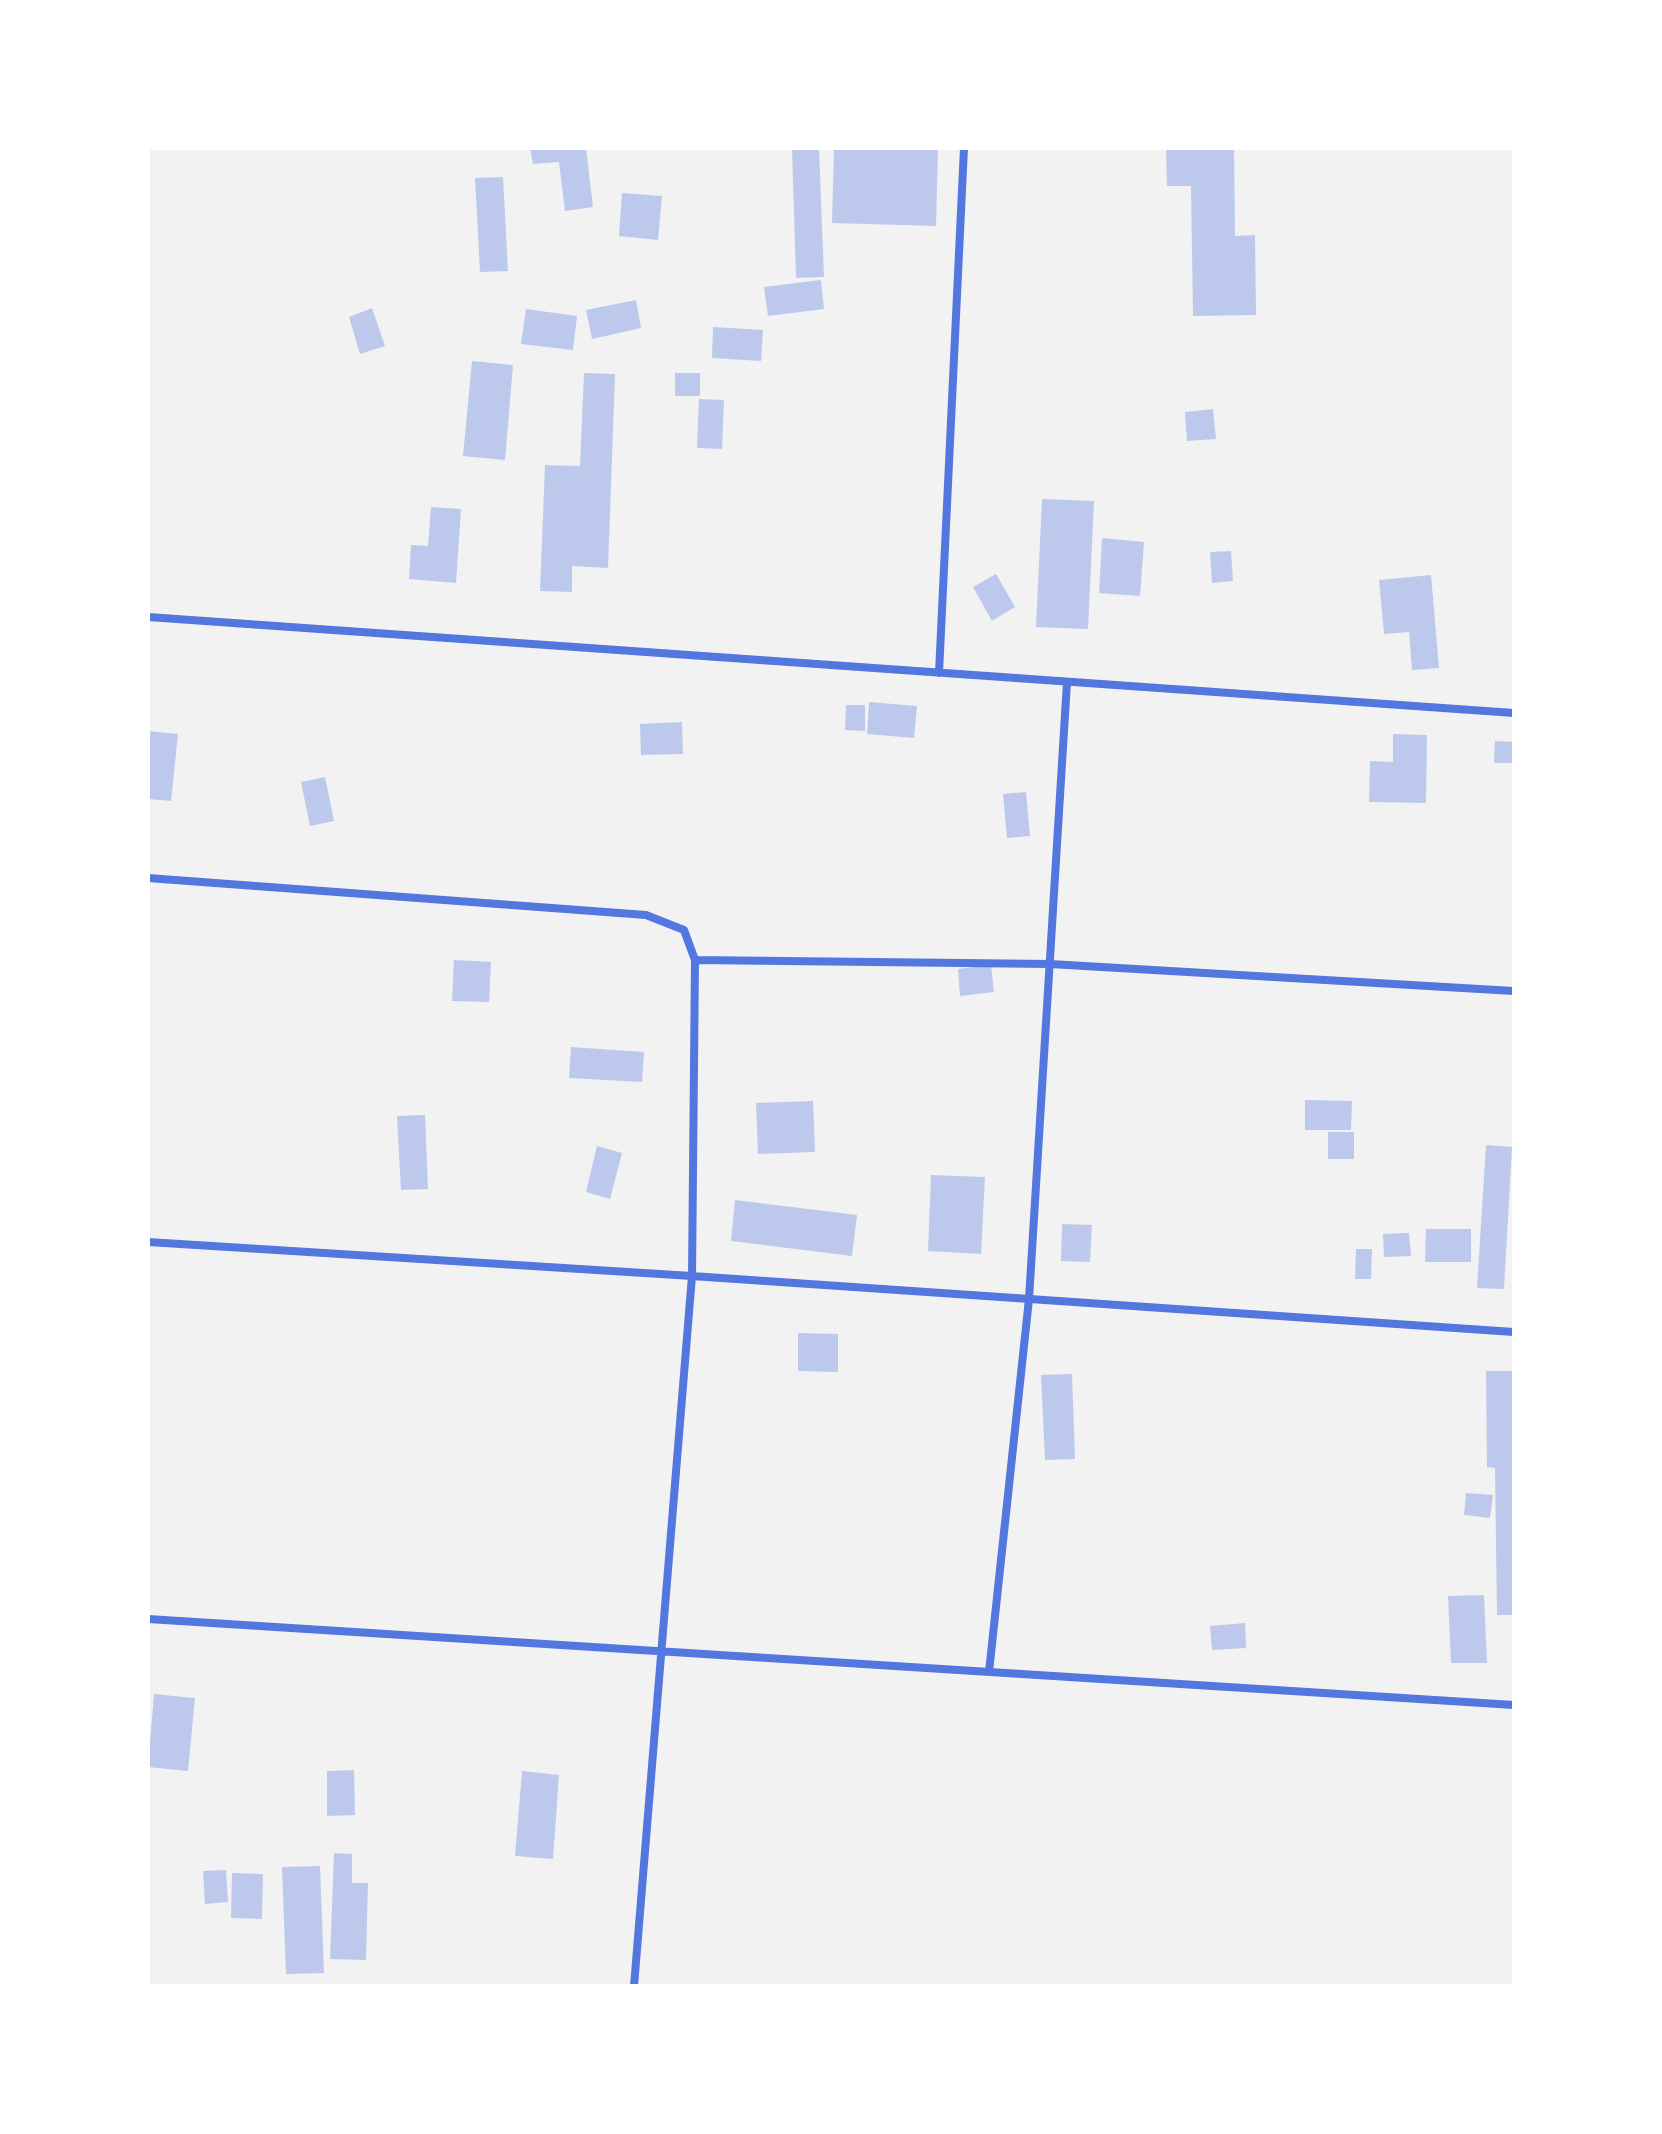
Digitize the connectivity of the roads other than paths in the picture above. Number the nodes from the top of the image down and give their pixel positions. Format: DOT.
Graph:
graph roads {
  1 [pos="964,148"];
  2 [pos="148,617"];
  3 [pos="939,673"];
  4 [pos="1067,682"];
  5 [pos="1514,713"];
  6 [pos="148,878"];
  7 [pos="695,960"];
  8 [pos="1050,964"];
  9 [pos="1514,991"];
  10 [pos="148,1242"];
  11 [pos="692,1276"];
  12 [pos="1029,1299"];
  13 [pos="1514,1332"];
  14 [pos="148,1619"];
  15 [pos="662,1651"];
  16 [pos="989,1672"];
  17 [pos="1514,1705"];
  18 [pos="634,1986"];
  1 -- 3 [label="street"];
  2 -- 3 [label="street"];
  3 -- 4 [label="street"];
  4 -- 5 [label="street"];
  4 -- 8 [label="street"];
  6 -- 7 [label="street"];
  7 -- 8 [label="street"];
  7 -- 11 [label="street"];
  8 -- 9 [label="street"];
  8 -- 12 [label="street"];
  10 -- 11 [label="street"];
  11 -- 12 [label="street"];
  11 -- 15 [label="street"];
  12 -- 13 [label="street"];
  12 -- 16 [label="street"];
  14 -- 15 [label="street"];
  15 -- 16 [label="street"];
  15 -- 18 [label="street"];
  16 -- 17 [label="street"];
}
